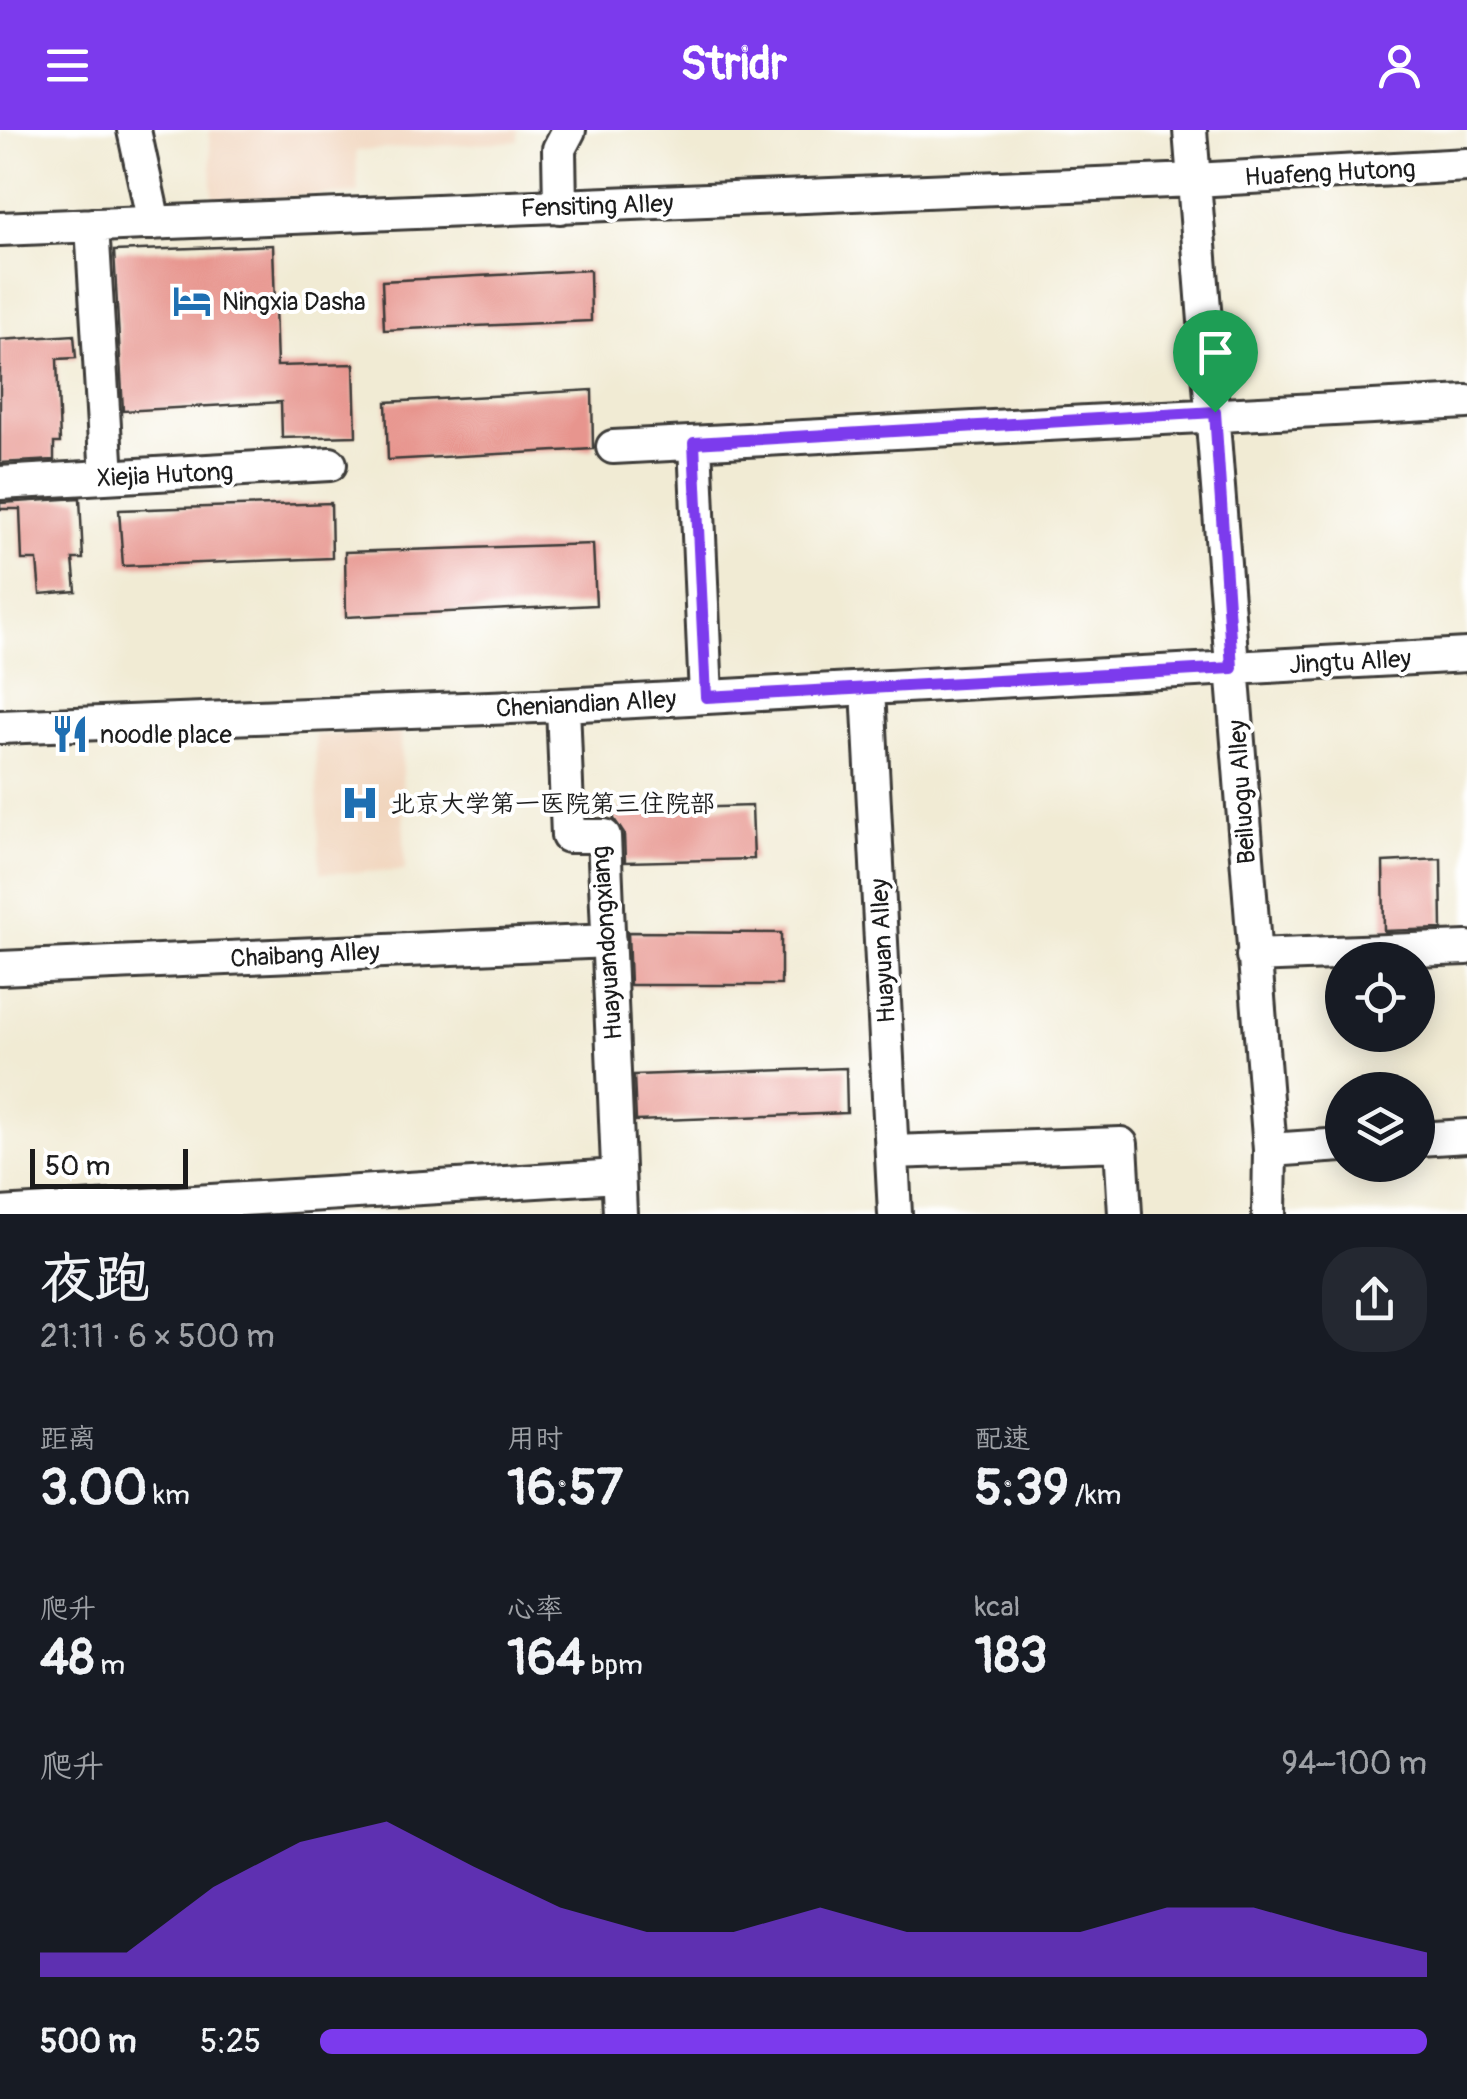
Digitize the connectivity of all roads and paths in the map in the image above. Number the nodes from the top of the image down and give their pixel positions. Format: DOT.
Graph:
graph roads {
  1 [pos="134,130"];
  2 [pos="569,130"];
  3 [pos="1190,130"];
  4 [pos="1467,164"];
  5 [pos="1194,180"];
  6 [pos="560,207"];
  7 [pos="154,223"];
  8 [pos="92,225"];
  9 [pos="0,229"];
  10 [pos="1467,402"];
  11 [pos="1215,412"];
  12 [pos="694,443"];
  13 [pos="613,447"];
  14 [pos="330,464"];
  15 [pos="107,477"];
  16 [pos="0,483"];
  17 [pos="1467,655"];
  18 [pos="1232,668"];
  19 [pos="868,689"];
  20 [pos="706,697"];
  21 [pos="563,705"];
  22 [pos="0,727"];
  23 [pos="609,940"];
  24 [pos="1467,948"];
  25 [pos="1253,956"];
  26 [pos="0,968"];
  27 [pos="1467,1136"];
  28 [pos="1435,1138"];
  29 [pos="1325,1145"];
  30 [pos="1270,1150"];
  31 [pos="892,1152"];
  32 [pos="618,1176"];
  33 [pos="0,1214"];
  34 [pos="620,1214"];
  35 [pos="895,1214"];
  36 [pos="1125,1214"];
  37 [pos="1269,1214"];
  1 -- 7 [label="street"];
  2 -- 6 [label="street"];
  3 -- 5 [label="street, Beiluogu Alley"];
  4 -- 5 [label="street, Huafeng Hutong"];
  5 -- 6 [label="street, Fensiting Alley"];
  5 -- 11 [label="street, Beiluogu Alley"];
  6 -- 7 [label="street, Fensiting Alley"];
  7 -- 8 [label="street, Fensiting Alley"];
  8 -- 9 [label="street, Fensiting Alley"];
  8 -- 15 [label="street"];
  10 -- 11 [label="street"];
  11 -- 12 [label="street"];
  11 -- 18 [label="street, Beiluogu Alley"];
  12 -- 13 [label="street"];
  12 -- 20 [label="street"];
  14 -- 15 [label="street, Xiejia Hutong"];
  15 -- 16 [label="street, Xiejia Hutong"];
  17 -- 18 [label="street, Jingtu Alley"];
  18 -- 19 [label="street, Cheniandian Alley"];
  18 -- 25 [label="street, Beiluogu Alley"];
  19 -- 20 [label="street, Cheniandian Alley"];
  19 -- 31 [label="street, Huayuan Alley"];
  20 -- 21 [label="street, Cheniandian Alley"];
  21 -- 22 [label="street, Cheniandian Alley"];
  21 -- 23 [label="street, Huayuandongxiang"];
  23 -- 26 [label="street, Chaibang Alley"];
  23 -- 32 [label="street, Huayuandongxiang"];
  24 -- 25 [label="street"];
  25 -- 30 [label="street, Beiluogu Alley"];
  27 -- 28 [label="street"];
  29 -- 30 [label="street"];
  30 -- 37 [label="street, Beiluogu Alley"];
  31 -- 35 [label="street, Huayuan Alley"];
  31 -- 36 [label="street"];
  32 -- 33 [label="street"];
  32 -- 34 [label="street, Huayuandongxiang"];
}
